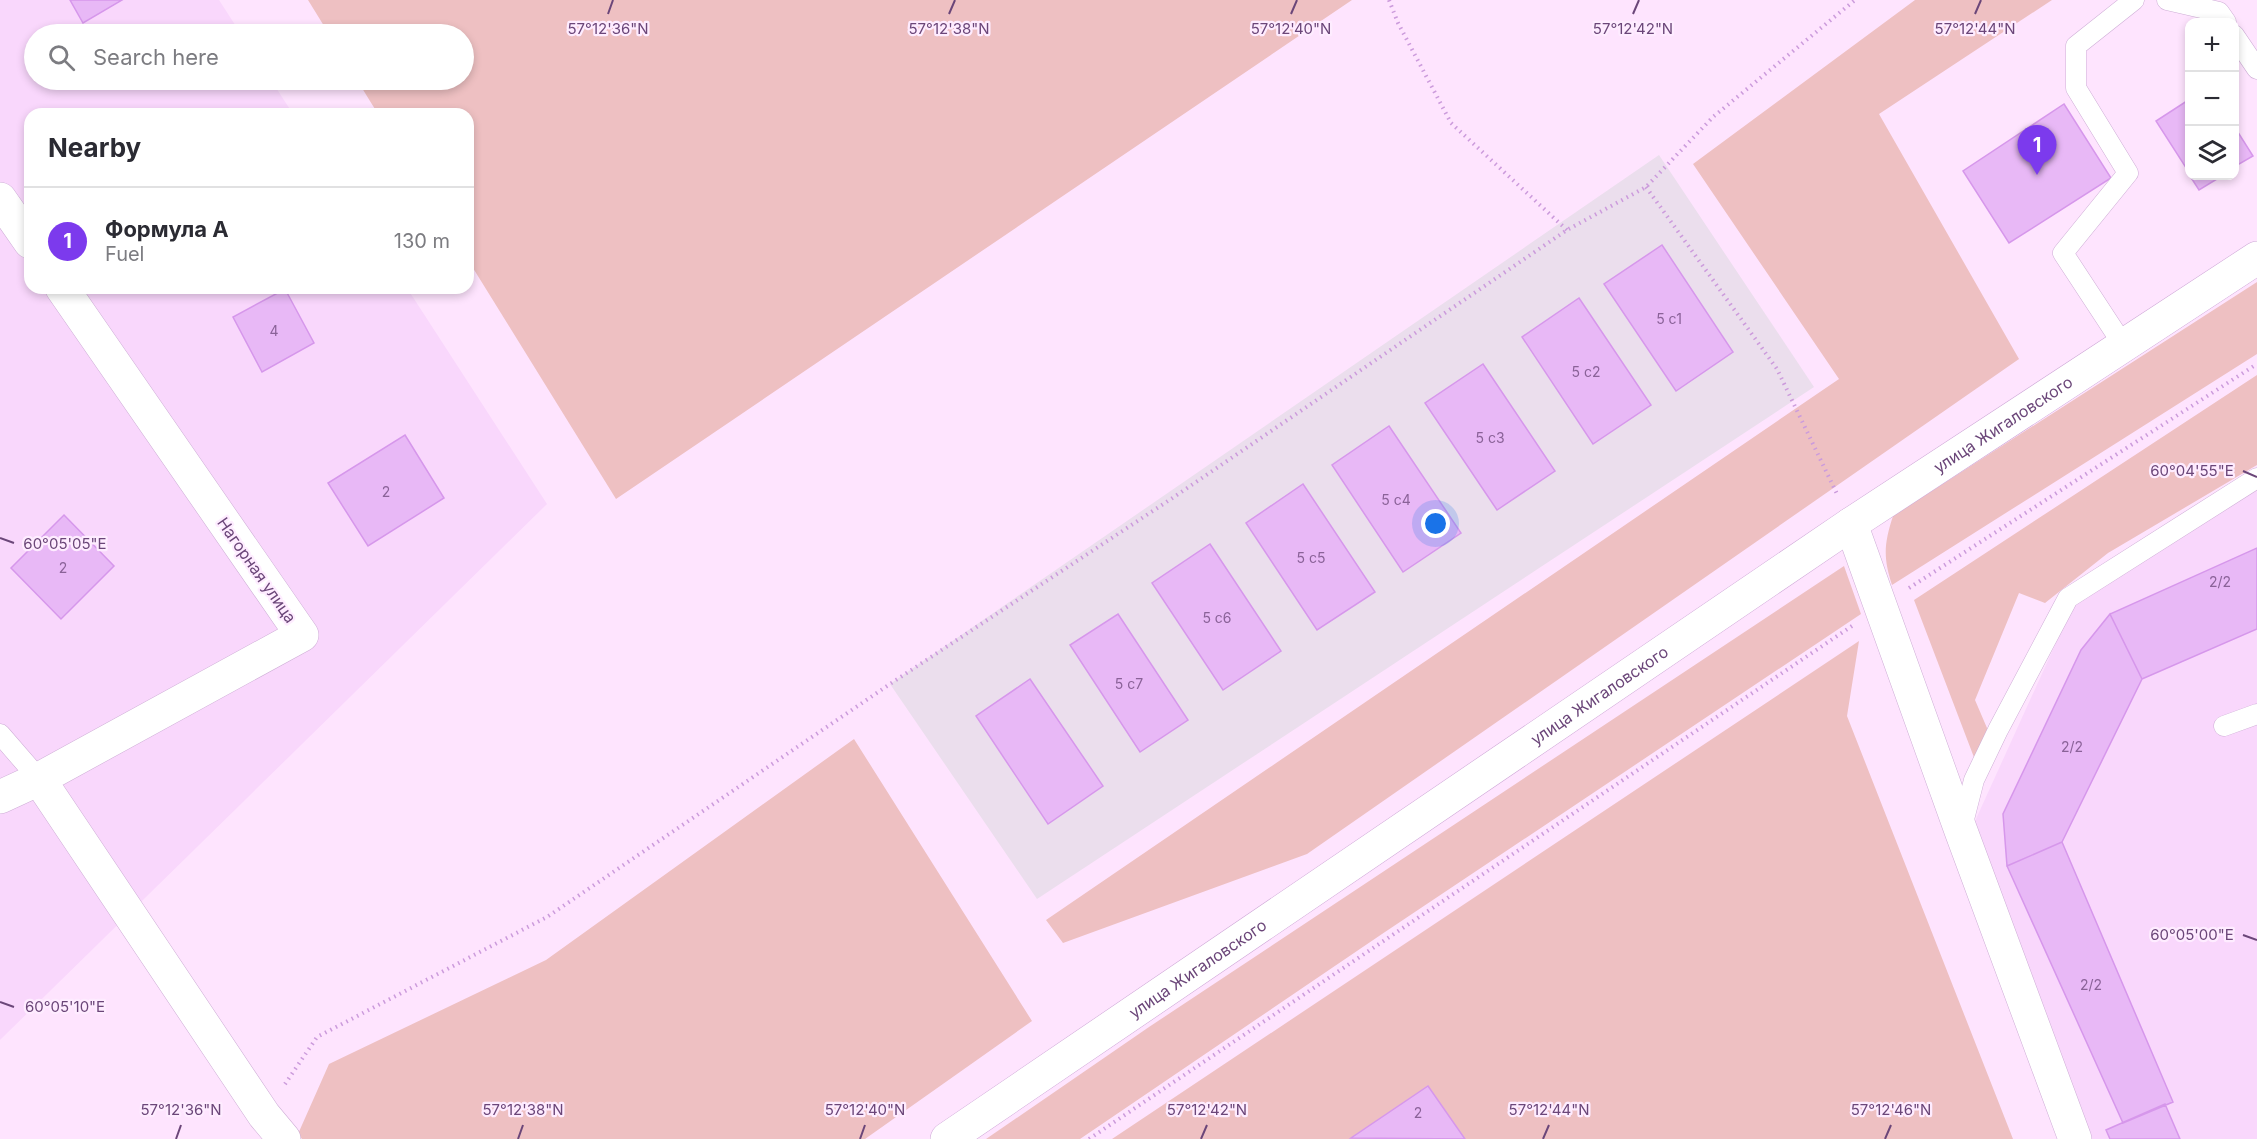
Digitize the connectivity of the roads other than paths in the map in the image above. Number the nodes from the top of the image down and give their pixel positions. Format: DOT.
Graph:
graph roads {
  1 [pos="2134,0"];
  2 [pos="2167,0"];
  3 [pos="2223,18"];
  4 [pos="2239,41"];
  5 [pos="2257,69"];
  6 [pos="0,199"];
  7 [pos="24,233"];
  8 [pos="2257,258"];
  9 [pos="66,294"];
  10 [pos="2124,346"];
  11 [pos="2257,478"];
  12 [pos="1851,524"];
  13 [pos="2257,714"];
  14 [pos="2224,726"];
  15 [pos="0,734"];
  16 [pos="39,778"];
  17 [pos="0,797"];
  18 [pos="1961,831"];
  19 [pos="274,1127"];
  20 [pos="947,1139"];
  21 [pos="2075,1139"];
  1 -- 10 [label="lane"];
  2 -- 3 [label="lane"];
  4 -- 5 [label="lane"];
  6 -- 7 [label="street"];
  8 -- 10 [label="street, улица Жигаловского"];
  9 -- 16 [label="street, Нагорная улица"];
  10 -- 12 [label="street, улица Жигаловского"];
  11 -- 18 [label="lane"];
  12 -- 18 [label="street"];
  12 -- 20 [label="street, улица Жигаловского"];
  13 -- 14 [label="lane"];
  15 -- 16 [label="lane"];
  16 -- 17 [label="street"];
  16 -- 19 [label="street"];
  18 -- 21 [label="street"];
}
